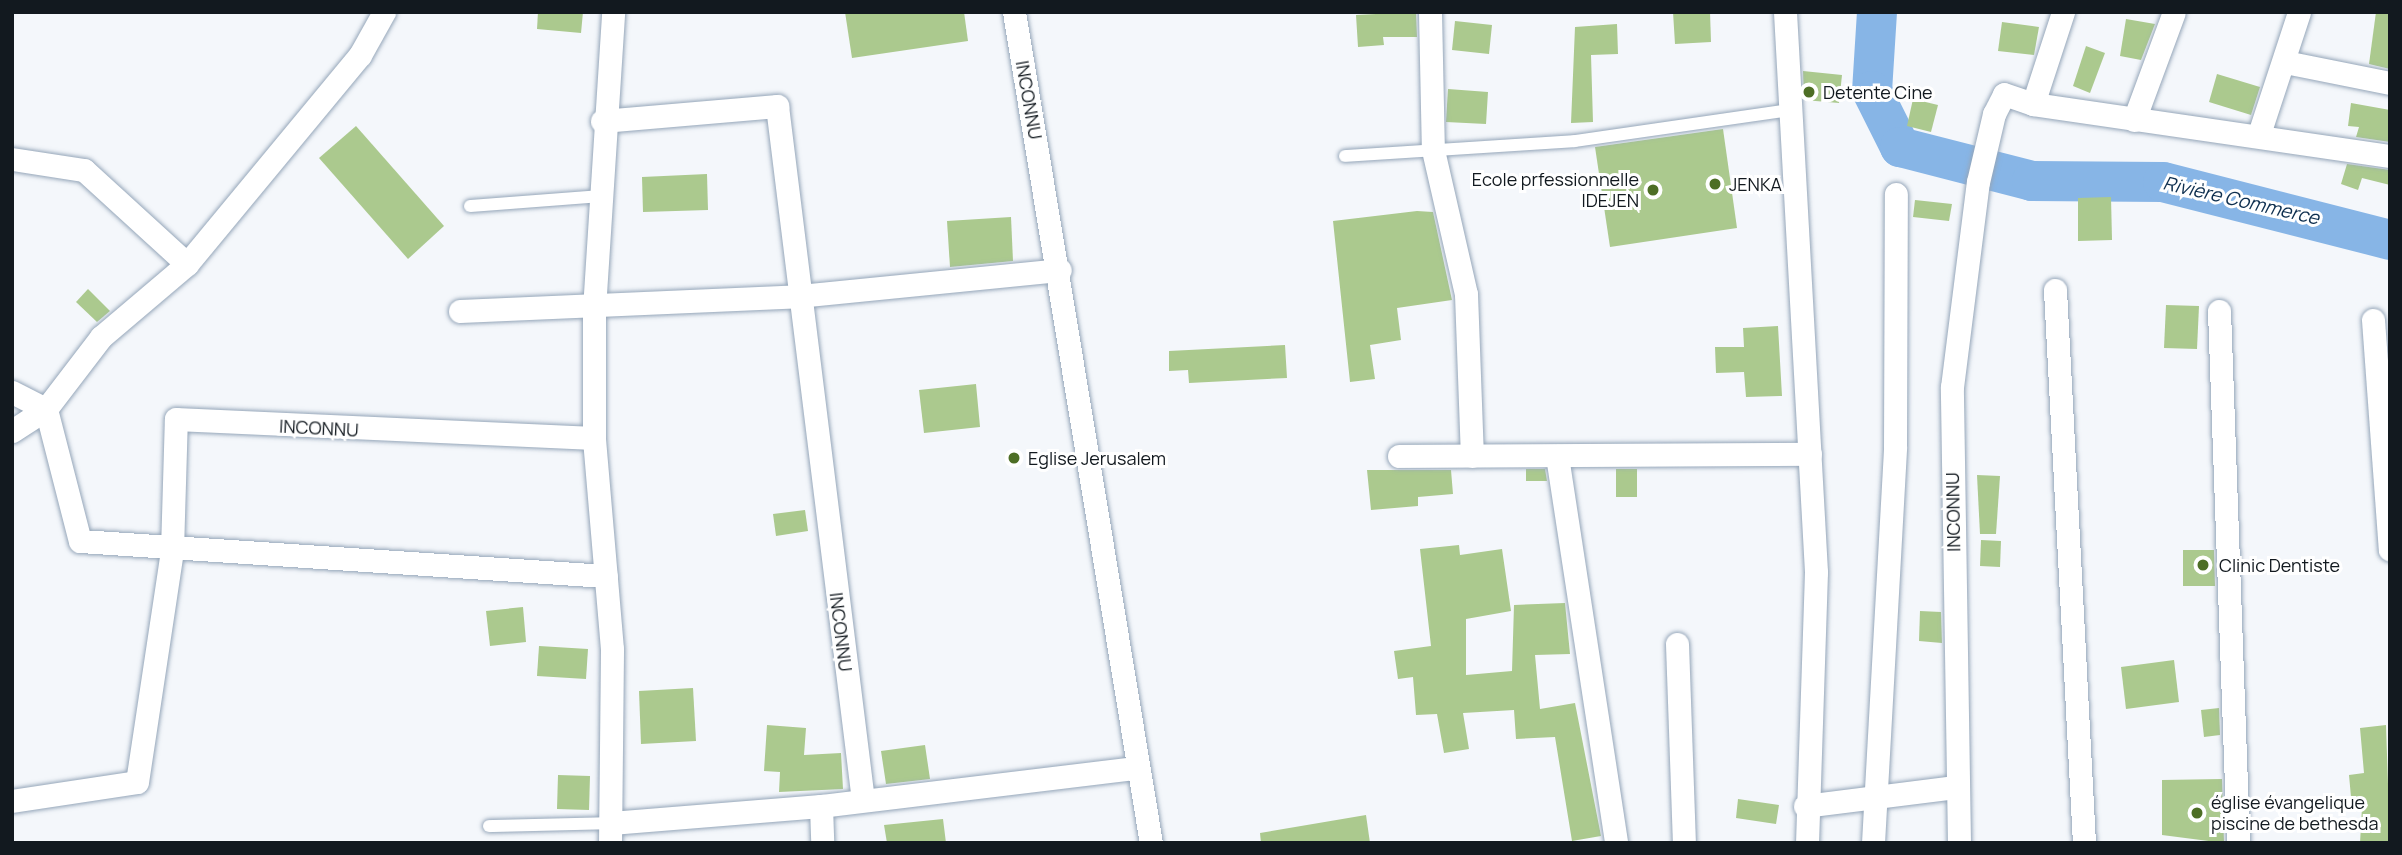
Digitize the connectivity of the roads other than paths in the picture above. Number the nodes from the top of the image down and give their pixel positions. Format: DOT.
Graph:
graph roads {
  1 [pos="384,12"];
  2 [pos="613,12"];
  3 [pos="1014,12"];
  4 [pos="1430,12"];
  5 [pos="1785,12"];
  6 [pos="2063,12"];
  7 [pos="2174,12"];
  8 [pos="2299,12"];
  9 [pos="2285,62"];
  10 [pos="2390,83"];
  11 [pos="2033,104"];
  12 [pos="1791,110"];
  13 [pos="2134,120"];
  14 [pos="603,121"];
  15 [pos="2259,134"];
  16 [pos="1433,150"];
  17 [pos="1345,156"];
  18 [pos="2390,156"];
  19 [pos="12,159"];
  20 [pos="1896,194"];
  21 [pos="599,196"];
  22 [pos="470,206"];
  23 [pos="187,264"];
  24 [pos="1060,270"];
  25 [pos="2055,290"];
  26 [pos="799,296"];
  27 [pos="594,309"];
  28 [pos="460,311"];
  29 [pos="2219,311"];
  30 [pos="2373,320"];
  31 [pos="12,392"];
  32 [pos="46,409"];
  33 [pos="12,431"];
  34 [pos="594,438"];
  35 [pos="1810,454"];
  36 [pos="1398,456"];
  37 [pos="1472,456"];
  38 [pos="1557,456"];
  39 [pos="2390,549"];
  40 [pos="172,550"];
  41 [pos="606,576"];
  42 [pos="1677,643"];
  43 [pos="1137,768"];
  44 [pos="1956,787"];
  45 [pos="1876,796"];
  46 [pos="12,800"];
  47 [pos="863,800"];
  48 [pos="821,806"];
  49 [pos="1805,806"];
  50 [pos="489,826"];
  51 [pos="610,833"];
  52 [pos="822,843"];
  53 [pos="1151,843"];
  54 [pos="1616,843"];
  55 [pos="1684,843"];
  56 [pos="1807,843"];
  57 [pos="1873,843"];
  58 [pos="1959,843"];
  59 [pos="2084,843"];
  60 [pos="2238,843"];
  1 -- 23 [label="street"];
  2 -- 14 [label="street"];
  3 -- 24 [label="street, INCONNU"];
  4 -- 16 [label="street"];
  5 -- 12 [label="street"];
  6 -- 11 [label="street"];
  7 -- 13 [label="street"];
  8 -- 9 [label="street"];
  9 -- 10 [label="street"];
  9 -- 15 [label="street"];
  11 -- 13 [label="street"];
  11 -- 44 [label="street, INCONNU"];
  12 -- 16 [label="lane"];
  12 -- 35 [label="street"];
  13 -- 15 [label="street"];
  14 -- 21 [label="street"];
  14 -- 26 [label="street, INCONNU"];
  15 -- 18 [label="street"];
  16 -- 17 [label="lane"];
  16 -- 37 [label="street"];
  19 -- 23 [label="street"];
  20 -- 45 [label="street"];
  21 -- 22 [label="lane"];
  21 -- 27 [label="street"];
  23 -- 32 [label="street"];
  24 -- 26 [label="street"];
  24 -- 43 [label="street, INCONNU"];
  25 -- 59 [label="street"];
  26 -- 27 [label="street"];
  26 -- 47 [label="street, INCONNU"];
  27 -- 28 [label="street"];
  27 -- 34 [label="street"];
  29 -- 60 [label="street"];
  30 -- 39 [label="street"];
  31 -- 32 [label="street"];
  32 -- 33 [label="street"];
  32 -- 40 [label="street"];
  34 -- 40 [label="street, INCONNU"];
  34 -- 41 [label="street"];
  35 -- 38 [label="street"];
  35 -- 49 [label="street"];
  36 -- 37 [label="street"];
  37 -- 38 [label="street"];
  38 -- 54 [label="street"];
  40 -- 41 [label="street"];
  40 -- 46 [label="street, INCONNU"];
  41 -- 51 [label="street"];
  42 -- 55 [label="street"];
  43 -- 47 [label="street"];
  43 -- 53 [label="street, INCONNU"];
  44 -- 45 [label="street"];
  44 -- 58 [label="street, INCONNU"];
  45 -- 49 [label="street"];
  45 -- 57 [label="street"];
  47 -- 48 [label="street"];
  48 -- 51 [label="street"];
  48 -- 52 [label="street"];
  49 -- 56 [label="street"];
  50 -- 51 [label="lane"];
}
